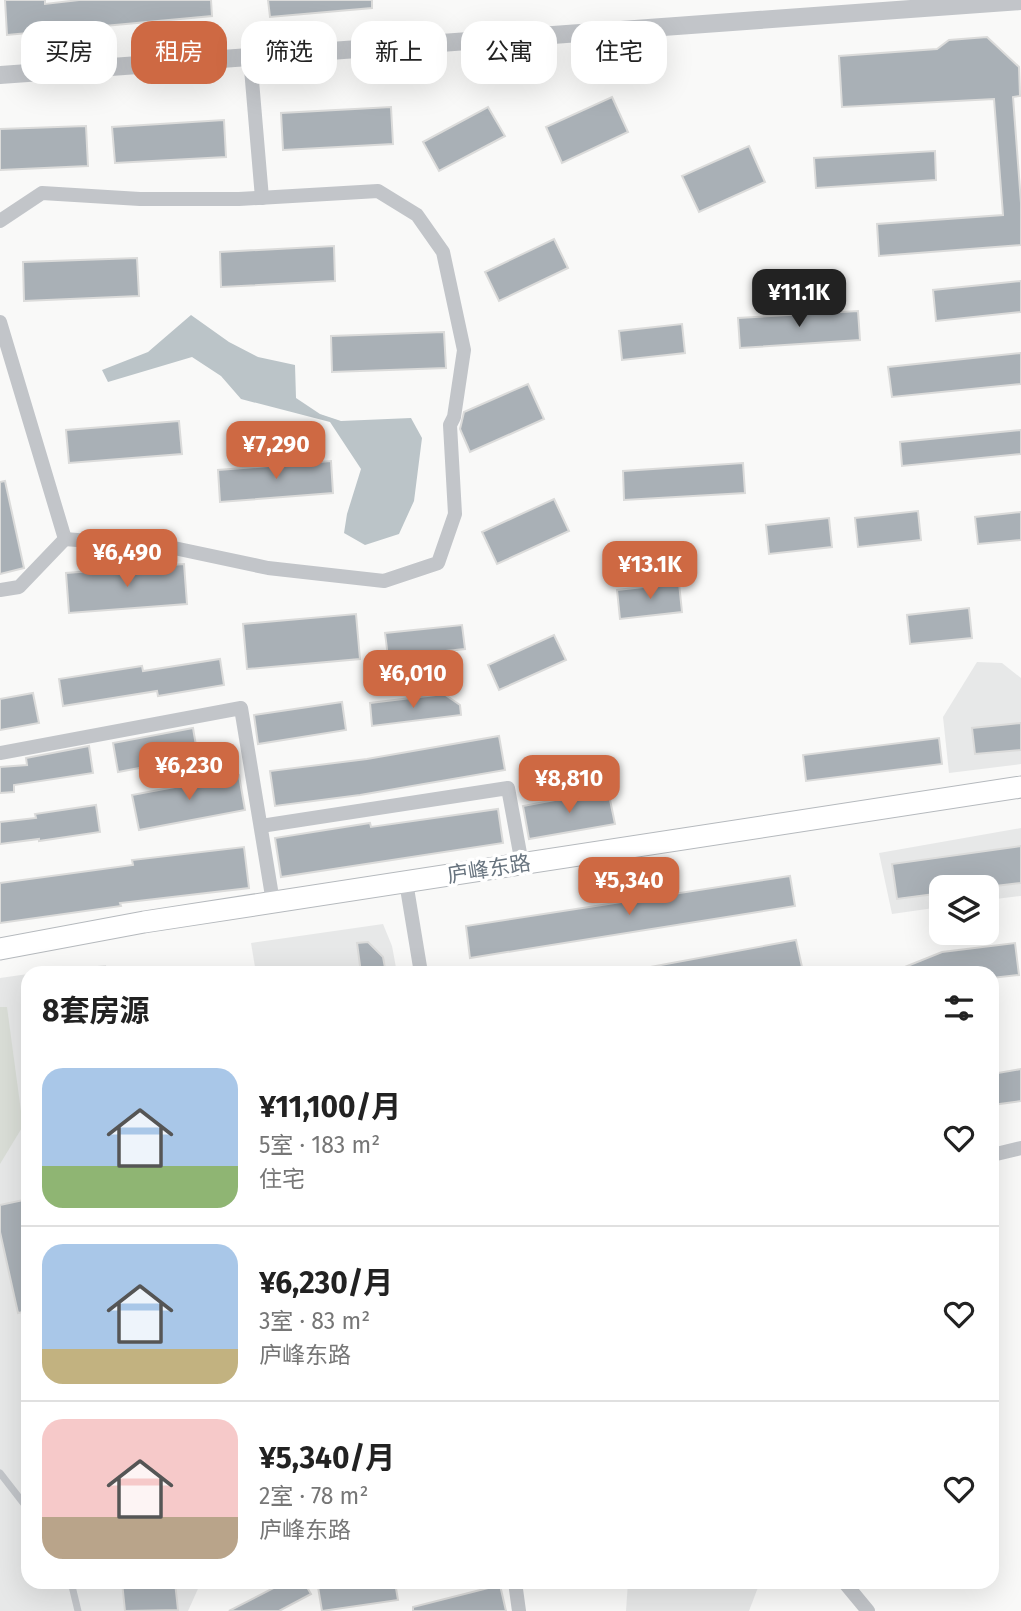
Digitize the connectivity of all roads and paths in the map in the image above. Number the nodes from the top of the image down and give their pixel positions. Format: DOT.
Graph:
graph roads {
  1 [pos="1021,1"];
  2 [pos="337,51"];
  3 [pos="241,58"];
  4 [pos="0,75"];
  5 [pos="252,84"];
  6 [pos="262,198"];
  7 [pos="0,221"];
  8 [pos="0,322"];
  9 [pos="65,539"];
  10 [pos="0,590"];
  11 [pos="0,753"];
  12 [pos="1021,787"];
  13 [pos="261,826"];
  14 [pos="522,864"];
  15 [pos="406,882"];
  16 [pos="274,902"];
  17 [pos="0,949"];
  18 [pos="420,966"];
  19 [pos="1021,1148"];
  20 [pos="999,1153"];
  21 [pos="0,1473"];
  22 [pos="21,1500"];
  23 [pos="73,1589"];
  24 [pos="516,1589"];
  25 [pos="850,1589"];
  26 [pos="78,1611"];
  27 [pos="519,1611"];
  28 [pos="868,1611"];
  1 -- 2 [label="street"];
  3 -- 4 [label="street"];
  5 -- 6 [label="street"];
  6 -- 7 [label="street"];
  6 -- 9 [label="street"];
  8 -- 9 [label="street"];
  9 -- 10 [label="street"];
  11 -- 13 [label="street"];
  12 -- 14 [label="main road, 庐峰东路"];
  13 -- 14 [label="street"];
  13 -- 16 [label="street"];
  14 -- 15 [label="main road, 庐峰东路"];
  15 -- 16 [label="main road, 庐峰东路"];
  15 -- 18 [label="street"];
  16 -- 17 [label="main road, 庐峰东路"];
  19 -- 20 [label="street"];
  21 -- 22 [label="lane"];
  23 -- 26 [label="lane"];
  24 -- 27 [label="street"];
  25 -- 28 [label="street"];
}
